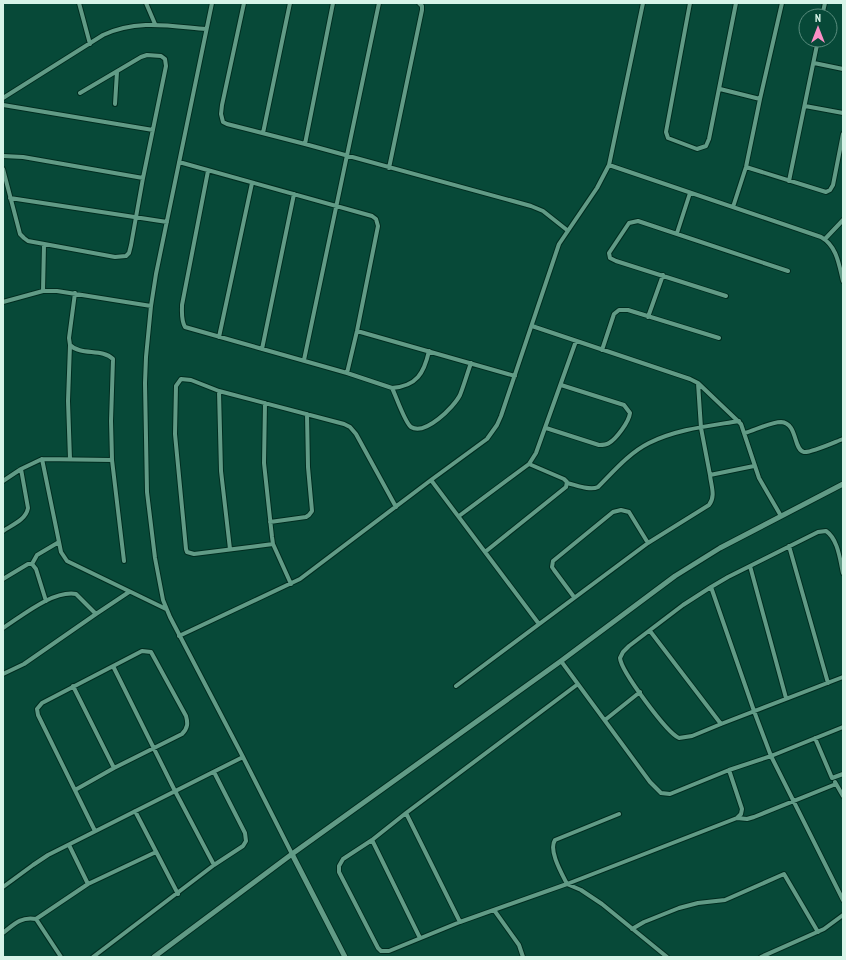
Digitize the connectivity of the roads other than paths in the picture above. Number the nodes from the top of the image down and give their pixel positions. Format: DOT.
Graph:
graph roads {
  1 [pos="79,3"];
  2 [pos="146,3"];
  3 [pos="212,3"];
  4 [pos="244,3"];
  5 [pos="290,3"];
  6 [pos="333,3"];
  7 [pos="379,3"];
  8 [pos="419,3"];
  9 [pos="643,3"];
  10 [pos="690,3"];
  11 [pos="736,3"];
  12 [pos="782,3"];
  13 [pos="155,24"];
  14 [pos="206,29"];
  15 [pos="90,44"];
  16 [pos="817,48"];
  17 [pos="814,63"];
  18 [pos="843,69"];
  19 [pos="117,72"];
  20 [pos="720,88"];
  21 [pos="80,93"];
  22 [pos="3,98"];
  23 [pos="760,99"];
  24 [pos="115,104"];
  25 [pos="3,106"];
  26 [pos="805,106"];
  27 [pos="843,113"];
  28 [pos="153,130"];
  29 [pos="263,133"];
  30 [pos="843,134"];
  31 [pos="305,144"];
  32 [pos="3,156"];
  33 [pos="347,156"];
  34 [pos="179,162"];
  35 [pos="609,164"];
  36 [pos="746,167"];
  37 [pos="389,168"];
  38 [pos="3,169"];
  39 [pos="208,171"];
  40 [pos="143,178"];
  41 [pos="789,181"];
  42 [pos="252,183"];
  43 [pos="690,193"];
  44 [pos="294,194"];
  45 [pos="10,198"];
  46 [pos="336,207"];
  47 [pos="733,207"];
  48 [pos="136,218"];
  49 [pos="843,220"];
  50 [pos="167,222"];
  51 [pos="567,230"];
  52 [pos="677,233"];
  53 [pos="825,239"];
  54 [pos="44,245"];
  55 [pos="788,271"];
  56 [pos="663,275"];
  57 [pos="843,281"];
  58 [pos="43,291"];
  59 [pos="75,293"];
  60 [pos="726,296"];
  61 [pos="3,302"];
  62 [pos="151,306"];
  63 [pos="648,317"];
  64 [pos="532,326"];
  65 [pos="357,331"];
  66 [pos="219,337"];
  67 [pos="719,338"];
  68 [pos="576,341"];
  69 [pos="70,345"];
  70 [pos="262,348"];
  71 [pos="602,350"];
  72 [pos="429,351"];
  73 [pos="304,360"];
  74 [pos="471,363"];
  75 [pos="347,373"];
  76 [pos="515,376"];
  77 [pos="698,384"];
  78 [pos="560,385"];
  79 [pos="392,388"];
  80 [pos="219,391"];
  81 [pos="265,403"];
  82 [pos="307,414"];
  83 [pos="739,421"];
  84 [pos="546,428"];
  85 [pos="701,428"];
  86 [pos="745,433"];
  87 [pos="843,439"];
  88 [pos="42,459"];
  89 [pos="70,459"];
  90 [pos="112,460"];
  91 [pos="529,464"];
  92 [pos="754,466"];
  93 [pos="22,469"];
  94 [pos="710,476"];
  95 [pos="431,480"];
  96 [pos="3,481"];
  97 [pos="567,483"];
  98 [pos="843,484"];
  99 [pos="396,507"];
  100 [pos="459,516"];
  101 [pos="781,516"];
  102 [pos="270,522"];
  103 [pos="3,531"];
  104 [pos="58,542"];
  105 [pos="648,543"];
  106 [pos="273,544"];
  107 [pos="789,546"];
  108 [pos="230,549"];
  109 [pos="485,552"];
  110 [pos="124,561"];
  111 [pos="32,564"];
  112 [pos="750,566"];
  113 [pos="843,573"];
  114 [pos="3,579"];
  115 [pos="291,584"];
  116 [pos="712,587"];
  117 [pos="129,592"];
  118 [pos="574,597"];
  119 [pos="46,601"];
  120 [pos="166,609"];
  121 [pos="96,614"];
  122 [pos="539,624"];
  123 [pos="3,628"];
  124 [pos="650,631"];
  125 [pos="179,636"];
  126 [pos="561,661"];
  127 [pos="113,666"];
  128 [pos="3,674"];
  129 [pos="843,678"];
  130 [pos="828,683"];
  131 [pos="578,684"];
  132 [pos="73,686"];
  133 [pos="456,686"];
  134 [pos="640,692"];
  135 [pos="786,698"];
  136 [pos="754,711"];
  137 [pos="605,720"];
  138 [pos="721,724"];
  139 [pos="843,727"];
  140 [pos="815,738"];
  141 [pos="154,749"];
  142 [pos="771,756"];
  143 [pos="243,757"];
  144 [pos="114,768"];
  145 [pos="729,770"];
  146 [pos="214,772"];
  147 [pos="843,774"];
  148 [pos="832,778"];
  149 [pos="836,784"];
  150 [pos="75,790"];
  151 [pos="175,791"];
  152 [pos="843,796"];
  153 [pos="794,802"];
  154 [pos="136,811"];
  155 [pos="406,812"];
  156 [pos="619,814"];
  157 [pos="738,818"];
  158 [pos="95,832"];
  159 [pos="372,840"];
  160 [pos="69,845"];
  161 [pos="156,852"];
  162 [pos="292,854"];
  163 [pos="214,865"];
  164 [pos="88,884"];
  165 [pos="567,884"];
  166 [pos="3,887"];
  167 [pos="178,894"];
  168 [pos="843,900"];
  169 [pos="494,910"];
  170 [pos="843,915"];
  171 [pos="36,919"];
  172 [pos="460,922"];
  173 [pos="632,929"];
  174 [pos="818,932"];
  175 [pos="3,933"];
  176 [pos="420,938"];
  177 [pos="62,957"];
  178 [pos="93,957"];
  179 [pos="154,957"];
  180 [pos="344,957"];
  181 [pos="523,957"];
  182 [pos="667,957"];
  183 [pos="761,957"];
  1 -- 15 [label="street"];
  2 -- 13 [label="street"];
  3 -- 14 [label="street"];
  4 -- 29 [label="street"];
  5 -- 29 [label="street"];
  6 -- 31 [label="street"];
  7 -- 33 [label="street"];
  8 -- 37 [label="street"];
  9 -- 35 [label="street"];
  10 -- 20 [label="street"];
  11 -- 20 [label="street"];
  12 -- 23 [label="street"];
  13 -- 14 [label="street"];
  13 -- 15 [label="street"];
  14 -- 34 [label="street"];
  15 -- 22 [label="street"];
  16 -- 17 [label="street"];
  17 -- 18 [label="street"];
  17 -- 26 [label="street"];
  19 -- 21 [label="street"];
  19 -- 24 [label="street"];
  19 -- 28 [label="street"];
  20 -- 23 [label="street"];
  23 -- 36 [label="street"];
  25 -- 28 [label="street"];
  26 -- 27 [label="street"];
  26 -- 41 [label="street"];
  28 -- 40 [label="street"];
  29 -- 31 [label="street"];
  30 -- 41 [label="street"];
  31 -- 33 [label="street"];
  32 -- 40 [label="street"];
  33 -- 37 [label="street"];
  33 -- 46 [label="street"];
  34 -- 39 [label="street"];
  34 -- 50 [label="street"];
  35 -- 43 [label="street"];
  35 -- 51 [label="street"];
  36 -- 41 [label="street"];
  36 -- 47 [label="street"];
  37 -- 51 [label="street"];
  38 -- 45 [label="street"];
  39 -- 42 [label="street"];
  39 -- 66 [label="street"];
  40 -- 48 [label="street"];
  42 -- 44 [label="street"];
  42 -- 66 [label="street"];
  43 -- 47 [label="street"];
  43 -- 52 [label="street"];
  44 -- 46 [label="street"];
  44 -- 70 [label="street"];
  45 -- 48 [label="street"];
  45 -- 54 [label="street"];
  46 -- 65 [label="street"];
  46 -- 73 [label="street"];
  47 -- 53 [label="street"];
  48 -- 50 [label="street"];
  48 -- 54 [label="street"];
  49 -- 53 [label="street"];
  50 -- 62 [label="street"];
  51 -- 64 [label="street"];
  52 -- 55 [label="street"];
  52 -- 56 [label="street"];
  53 -- 57 [label="street"];
  54 -- 58 [label="street"];
  56 -- 60 [label="street"];
  56 -- 63 [label="street"];
  58 -- 59 [label="street"];
  58 -- 61 [label="street"];
  59 -- 62 [label="street"];
  59 -- 69 [label="street"];
  62 -- 120 [label="street"];
  63 -- 67 [label="street"];
  63 -- 71 [label="street"];
  64 -- 68 [label="street"];
  64 -- 76 [label="street"];
  65 -- 72 [label="street"];
  65 -- 75 [label="street"];
  66 -- 70 [label="street"];
  68 -- 71 [label="street"];
  68 -- 78 [label="street"];
  69 -- 89 [label="street"];
  69 -- 90 [label="street"];
  70 -- 73 [label="street"];
  71 -- 77 [label="street"];
  72 -- 74 [label="street"];
  72 -- 79 [label="street"];
  73 -- 75 [label="street"];
  74 -- 76 [label="street"];
  74 -- 79 [label="street"];
  75 -- 79 [label="street"];
  76 -- 95 [label="street"];
  77 -- 83 [label="street"];
  77 -- 85 [label="street"];
  78 -- 84 [label="street"];
  78 -- 84 [label="street"];
  80 -- 81 [label="street"];
  80 -- 108 [label="street"];
  80 -- 108 [label="street"];
  81 -- 82 [label="street"];
  81 -- 102 [label="street"];
  82 -- 99 [label="street"];
  82 -- 102 [label="street"];
  83 -- 85 [label="street"];
  83 -- 86 [label="street"];
  84 -- 91 [label="street"];
  85 -- 94 [label="street"];
  85 -- 97 [label="street"];
  86 -- 87 [label="street"];
  86 -- 92 [label="street"];
  88 -- 89 [label="street"];
  88 -- 93 [label="street"];
  88 -- 104 [label="street"];
  89 -- 90 [label="street"];
  90 -- 110 [label="street"];
  91 -- 97 [label="street"];
  91 -- 100 [label="street"];
  92 -- 94 [label="street"];
  92 -- 101 [label="street"];
  93 -- 96 [label="street"];
  93 -- 103 [label="street"];
  94 -- 105 [label="street"];
  95 -- 99 [label="street"];
  95 -- 100 [label="street"];
  97 -- 109 [label="street"];
  98 -- 101 [label="street"];
  99 -- 115 [label="street"];
  100 -- 109 [label="street"];
  101 -- 126 [label="street"];
  102 -- 106 [label="street"];
  104 -- 111 [label="street"];
  104 -- 117 [label="street"];
  105 -- 118 [label="street"];
  105 -- 118 [label="street"];
  106 -- 108 [label="street"];
  106 -- 115 [label="street"];
  107 -- 112 [label="street"];
  107 -- 113 [label="street"];
  107 -- 130 [label="street"];
  109 -- 122 [label="street"];
  111 -- 114 [label="street"];
  111 -- 119 [label="street"];
  112 -- 116 [label="street"];
  112 -- 135 [label="street"];
  115 -- 125 [label="street"];
  116 -- 124 [label="street"];
  116 -- 136 [label="street"];
  117 -- 120 [label="street"];
  117 -- 121 [label="street"];
  118 -- 122 [label="street"];
  119 -- 121 [label="street"];
  119 -- 123 [label="street"];
  120 -- 125 [label="street"];
  121 -- 128 [label="street"];
  122 -- 133 [label="street"];
  124 -- 134 [label="street"];
  124 -- 138 [label="street"];
  125 -- 143 [label="street"];
  126 -- 131 [label="street"];
  126 -- 162 [label="street"];
  127 -- 132 [label="street"];
  127 -- 141 [label="street"];
  127 -- 141 [label="street"];
  129 -- 130 [label="street"];
  130 -- 135 [label="street"];
  131 -- 137 [label="street"];
  131 -- 155 [label="street"];
  132 -- 144 [label="street"];
  132 -- 150 [label="street"];
  134 -- 137 [label="street"];
  134 -- 138 [label="street"];
  135 -- 136 [label="street"];
  136 -- 138 [label="street"];
  136 -- 142 [label="street"];
  137 -- 145 [label="street"];
  139 -- 140 [label="street"];
  140 -- 142 [label="street"];
  140 -- 148 [label="street"];
  141 -- 144 [label="street"];
  141 -- 151 [label="street"];
  142 -- 145 [label="street"];
  142 -- 153 [label="street"];
  143 -- 146 [label="street"];
  143 -- 162 [label="street"];
  144 -- 150 [label="street"];
  145 -- 157 [label="street"];
  146 -- 151 [label="street"];
  146 -- 163 [label="street"];
  147 -- 148 [label="street"];
  148 -- 149 [label="street"];
  149 -- 152 [label="street"];
  149 -- 153 [label="street"];
  150 -- 158 [label="street"];
  151 -- 154 [label="street"];
  151 -- 163 [label="street"];
  153 -- 157 [label="street"];
  153 -- 168 [label="street"];
  154 -- 158 [label="street"];
  154 -- 161 [label="street"];
  155 -- 159 [label="street"];
  155 -- 172 [label="street"];
  156 -- 165 [label="street"];
  157 -- 165 [label="street"];
  158 -- 160 [label="street"];
  159 -- 176 [label="street"];
  159 -- 176 [label="street"];
  160 -- 164 [label="street"];
  160 -- 166 [label="street"];
  161 -- 164 [label="street"];
  161 -- 167 [label="street"];
  162 -- 179 [label="street"];
  162 -- 180 [label="street"];
  163 -- 167 [label="street"];
  164 -- 171 [label="street"];
  165 -- 169 [label="street"];
  165 -- 173 [label="street"];
  167 -- 178 [label="street"];
  169 -- 172 [label="street"];
  169 -- 181 [label="street"];
  170 -- 174 [label="street"];
  171 -- 175 [label="street"];
  171 -- 177 [label="street"];
  172 -- 176 [label="street"];
  173 -- 174 [label="street"];
  173 -- 182 [label="street"];
  174 -- 183 [label="street"];
}
